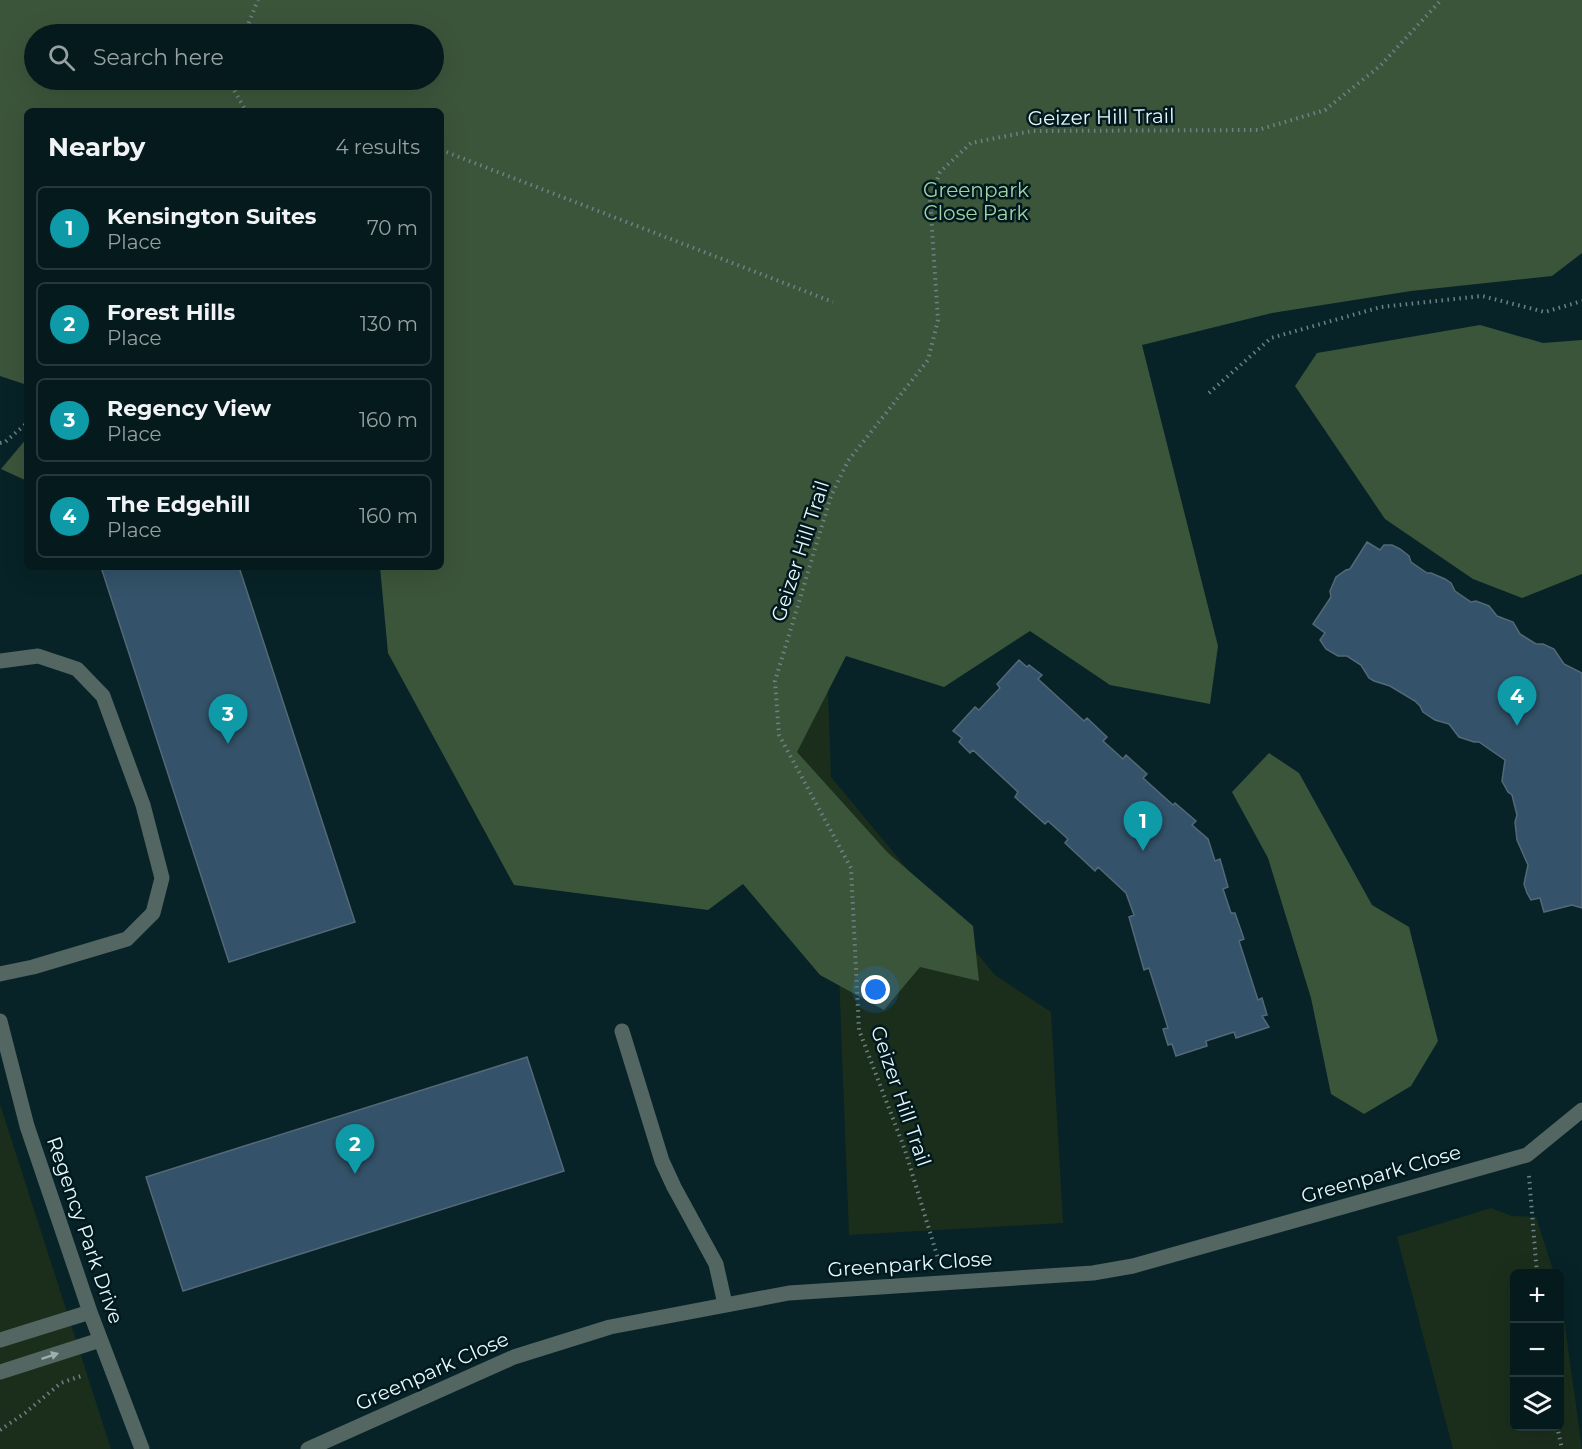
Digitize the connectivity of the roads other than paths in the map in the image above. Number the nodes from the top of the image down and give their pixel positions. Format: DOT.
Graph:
graph roads {
  1 [pos="0,661"];
  2 [pos="0,975"];
  3 [pos="0,1022"];
  4 [pos="622,1031"];
  5 [pos="1582,1110"];
  6 [pos="725,1304"];
  7 [pos="90,1312"];
  8 [pos="0,1340"];
  9 [pos="100,1340"];
  10 [pos="0,1372"];
  11 [pos="142,1449"];
  12 [pos="308,1449"];
  1 -- 2 [label="street"];
  3 -- 7 [label="street, Regency Park Drive"];
  4 -- 6 [label="street"];
  5 -- 6 [label="street, Greenpark Close"];
  6 -- 12 [label="street, Greenpark Close"];
  7 -- 8 [label="street"];
  7 -- 9 [label="street, Regency Park Drive"];
  10 -- 9 [label="street, one-way"];
  9 -- 11 [label="street, Regency Park Drive"];
}
